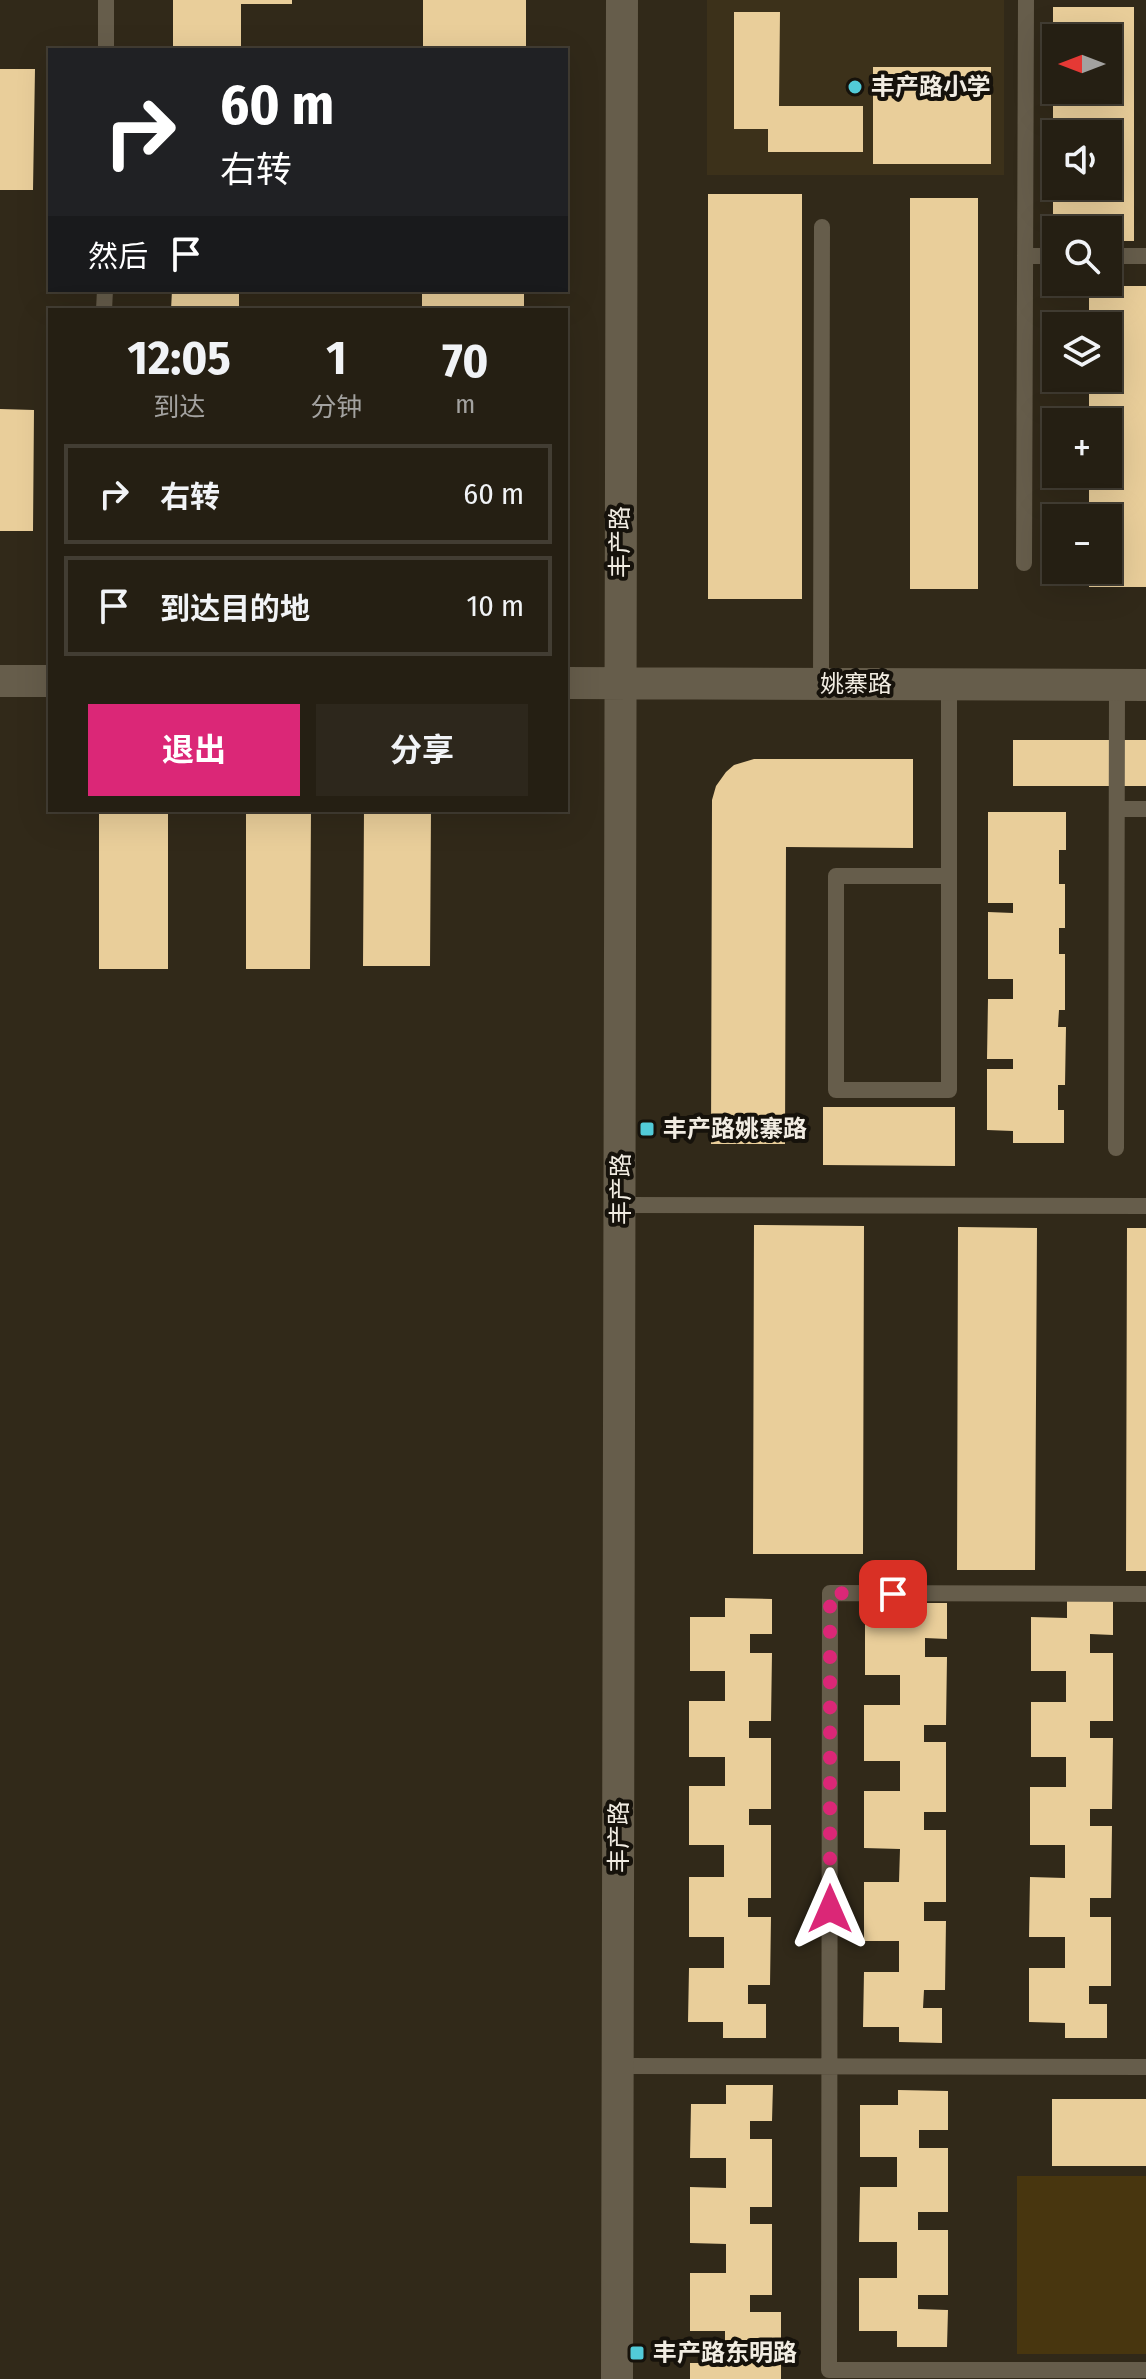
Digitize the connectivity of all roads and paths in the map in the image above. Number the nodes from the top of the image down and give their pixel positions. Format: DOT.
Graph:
graph roads {
  1 [pos="106,0"];
  2 [pos="622,0"];
  3 [pos="1026,0"];
  4 [pos="106,48"];
  5 [pos="822,227"];
  6 [pos="1025,256"];
  7 [pos="1042,256"];
  8 [pos="1122,256"];
  9 [pos="1146,256"];
  10 [pos="1024,563"];
  11 [pos="0,681"];
  12 [pos="48,681"];
  13 [pos="568,683"];
  14 [pos="619,683"];
  15 [pos="821,684"];
  16 [pos="949,684"];
  17 [pos="1131,685"];
  18 [pos="1117,809"];
  19 [pos="1146,809"];
  20 [pos="949,876"];
  21 [pos="1116,1148"];
  22 [pos="621,1205"];
  23 [pos="1146,1206"];
  24 [pos="1146,1594"];
  25 [pos="618,2066"];
  26 [pos="829,2067"];
  27 [pos="1146,2067"];
  28 [pos="1146,2370"];
  29 [pos="617,2379"];
  1 -- 4 [label="lane"];
  2 -- 14 [label="street, 丰产路"];
  3 -- 6 [label="lane"];
  5 -- 15 [label="lane"];
  6 -- 7 [label="lane"];
  6 -- 10 [label="lane"];
  8 -- 9 [label="lane"];
  11 -- 12 [label="street"];
  13 -- 14 [label="street, 姚寨路"];
  14 -- 15 [label="street, 姚寨路"];
  14 -- 22 [label="street, 丰产路"];
  15 -- 16 [label="street, 姚寨路"];
  16 -- 17 [label="street, 姚寨路"];
  16 -- 20 [label="lane"];
  17 -- 18 [label="lane"];
  18 -- 19 [label="lane"];
  18 -- 21 [label="lane"];
  20 -- 20 [label="lane"];
  22 -- 23 [label="lane"];
  22 -- 25 [label="street, 丰产路"];
  24 -- 26 [label="lane"];
  25 -- 26 [label="lane"];
  25 -- 29 [label="street, 丰产路"];
  26 -- 27 [label="lane"];
  26 -- 28 [label="lane"];
}
